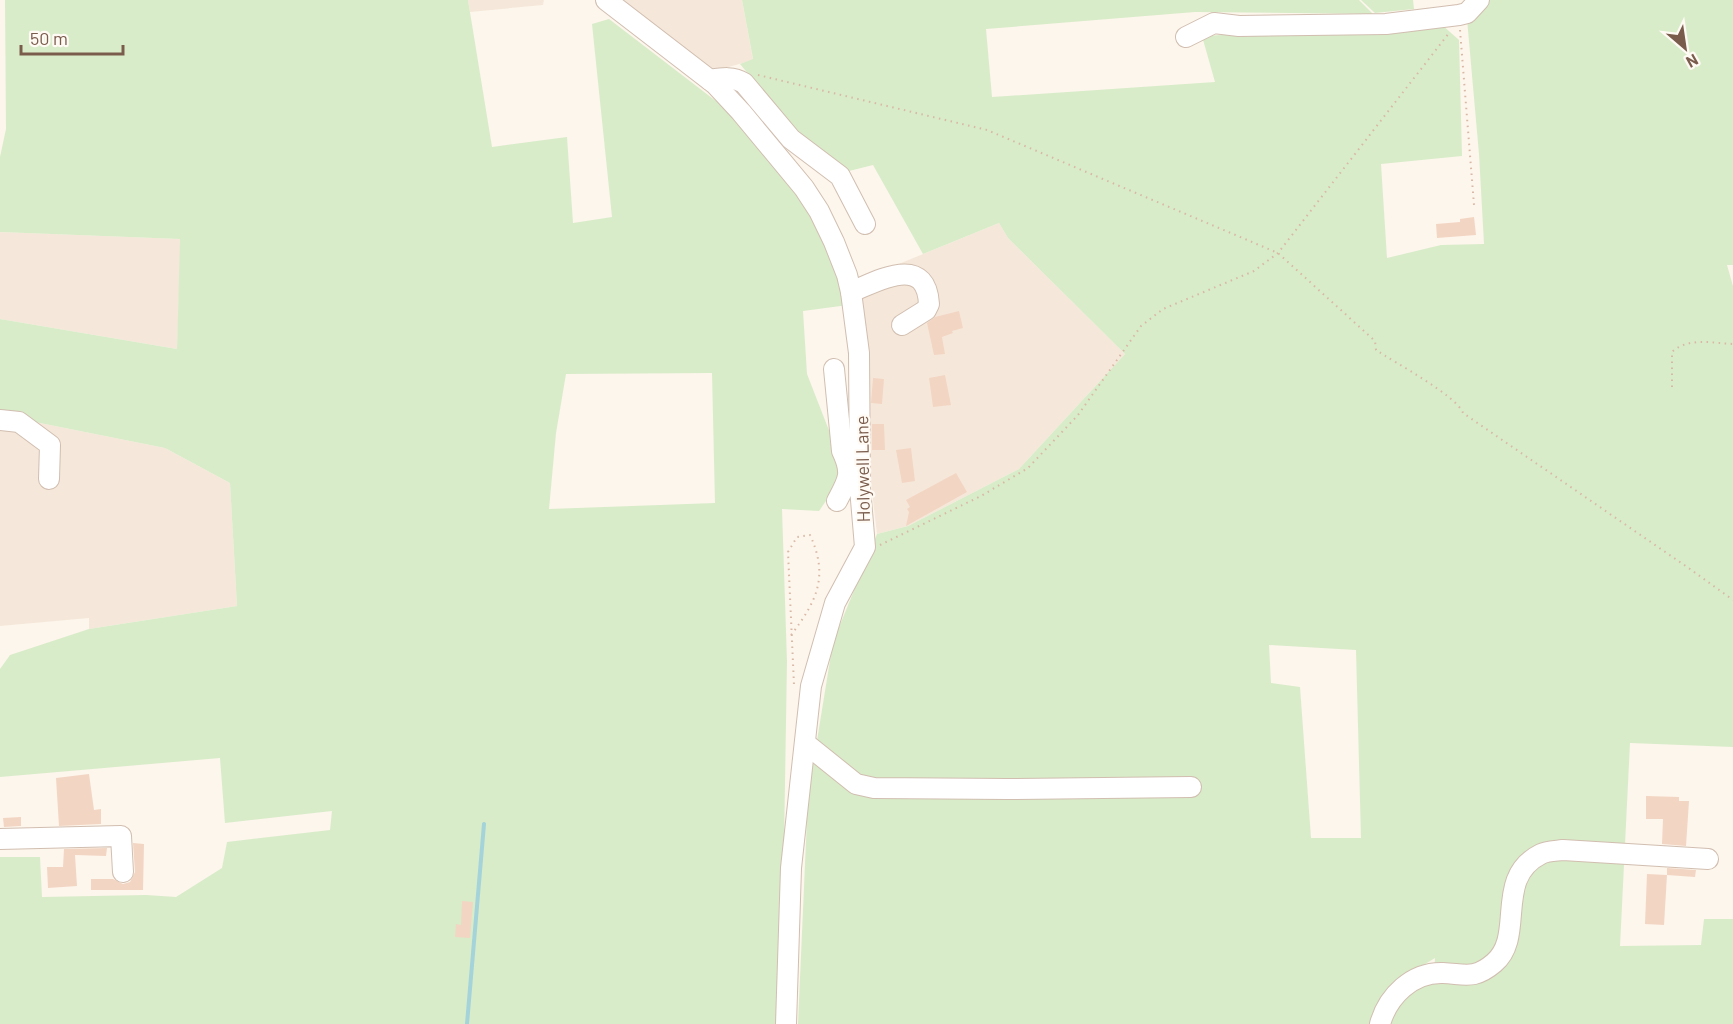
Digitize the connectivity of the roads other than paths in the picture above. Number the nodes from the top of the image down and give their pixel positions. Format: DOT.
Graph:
graph roads {
  1 [pos="606,0"];
  2 [pos="1479,0"];
  3 [pos="1186,37"];
  4 [pos="719,79"];
  5 [pos="866,224"];
  6 [pos="851,292"];
  7 [pos="902,324"];
  8 [pos="834,369"];
  9 [pos="0,420"];
  10 [pos="861,447"];
  11 [pos="847,462"];
  12 [pos="49,479"];
  13 [pos="837,501"];
  14 [pos="805,742"];
  15 [pos="1191,787"];
  16 [pos="0,839"];
  17 [pos="1708,859"];
  18 [pos="123,872"];
  19 [pos="786,1024"];
  20 [pos="1380,1024"];
  1 -- 4 [label="street, Holywell Lane"];
  2 -- 3 [label="street"];
  4 -- 5 [label="street"];
  4 -- 6 [label="street, Holywell Lane"];
  6 -- 7 [label="street"];
  6 -- 10 [label="street, Holywell Lane"];
  8 -- 11 [label="street"];
  9 -- 12 [label="street"];
  10 -- 11 [label="street"];
  10 -- 14 [label="street, Holywell Lane"];
  11 -- 13 [label="street"];
  14 -- 15 [label="street"];
  14 -- 19 [label="street, Holywell Lane"];
  16 -- 18 [label="street"];
  17 -- 20 [label="street"];
}
